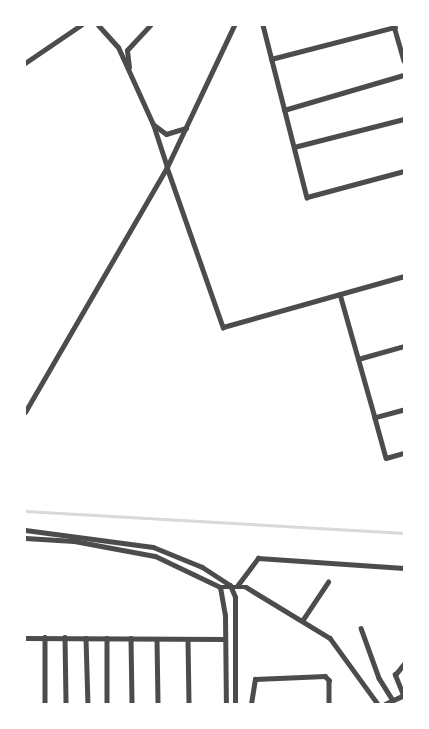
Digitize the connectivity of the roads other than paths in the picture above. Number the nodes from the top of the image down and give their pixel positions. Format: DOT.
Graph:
graph roads {
  1 [pos="80,25"];
  2 [pos="98,25"];
  3 [pos="150,25"];
  4 [pos="234,25"];
  5 [pos="263,25"];
  6 [pos="394,26"];
  7 [pos="271,59"];
  8 [pos="404,61"];
  9 [pos="25,63"];
  10 [pos="130,75"];
  11 [pos="404,75"];
  12 [pos="284,110"];
  13 [pos="404,119"];
  14 [pos="153,124"];
  15 [pos="186,128"];
  16 [pos="294,147"];
  17 [pos="167,167"];
  18 [pos="404,171"];
  19 [pos="404,276"];
  20 [pos="340,294"];
  21 [pos="404,346"];
  22 [pos="358,359"];
  23 [pos="404,410"];
  24 [pos="25,413"];
  25 [pos="375,418"];
  26 [pos="404,453"];
  27 [pos="25,530"];
  28 [pos="25,538"];
  29 [pos="404,568"];
  30 [pos="328,582"];
  31 [pos="230,585"];
  32 [pos="237,586"];
  33 [pos="220,587"];
  34 [pos="302,621"];
  35 [pos="360,628"];
  36 [pos="45,637"];
  37 [pos="65,637"];
  38 [pos="25,638"];
  39 [pos="86,638"];
  40 [pos="107,638"];
  41 [pos="131,638"];
  42 [pos="157,639"];
  43 [pos="188,639"];
  44 [pos="225,639"];
  45 [pos="404,664"];
  46 [pos="403,695"];
  47 [pos="393,700"];
  48 [pos="45,704"];
  49 [pos="66,704"];
  50 [pos="88,704"];
  51 [pos="107,704"];
  52 [pos="132,704"];
  53 [pos="158,704"];
  54 [pos="189,704"];
  55 [pos="226,704"];
  56 [pos="235,704"];
  57 [pos="251,704"];
  58 [pos="329,704"];
  59 [pos="378,704"];
  60 [pos="384,704"];
  1 -- 9 [label="street"];
  2 -- 10 [label="street"];
  3 -- 10 [label="street"];
  4 -- 15 [label="street"];
  5 -- 7 [label="street"];
  6 -- 7 [label="street"];
  6 -- 8 [label="street"];
  7 -- 12 [label="street"];
  10 -- 14 [label="street"];
  11 -- 12 [label="street"];
  12 -- 16 [label="street"];
  13 -- 16 [label="street"];
  14 -- 15 [label="street"];
  14 -- 17 [label="street"];
  15 -- 17 [label="street"];
  16 -- 18 [label="street"];
  17 -- 20 [label="street"];
  17 -- 24 [label="street"];
  19 -- 20 [label="street"];
  20 -- 22 [label="street"];
  21 -- 22 [label="street"];
  22 -- 25 [label="street"];
  23 -- 25 [label="street"];
  25 -- 26 [label="street"];
  27 -- 31 [label="street"];
  28 -- 33 [label="street"];
  29 -- 32 [label="street"];
  30 -- 34 [label="street"];
  31 -- 32 [label="street"];
  31 -- 33 [label="street"];
  31 -- 56 [label="street"];
  32 -- 34 [label="street"];
  33 -- 44 [label="street"];
  34 -- 59 [label="street"];
  35 -- 47 [label="street"];
  36 -- 37 [label="street"];
  36 -- 38 [label="street"];
  36 -- 48 [label="street"];
  37 -- 39 [label="street"];
  37 -- 49 [label="street"];
  39 -- 40 [label="street"];
  39 -- 50 [label="street"];
  40 -- 41 [label="street"];
  40 -- 51 [label="street"];
  41 -- 42 [label="street"];
  41 -- 52 [label="street"];
  42 -- 43 [label="street"];
  42 -- 53 [label="street"];
  43 -- 44 [label="street"];
  43 -- 54 [label="street"];
  44 -- 55 [label="street"];
  45 -- 46 [label="street"];
  46 -- 47 [label="street"];
  47 -- 60 [label="street"];
  57 -- 58 [label="street"];
}
